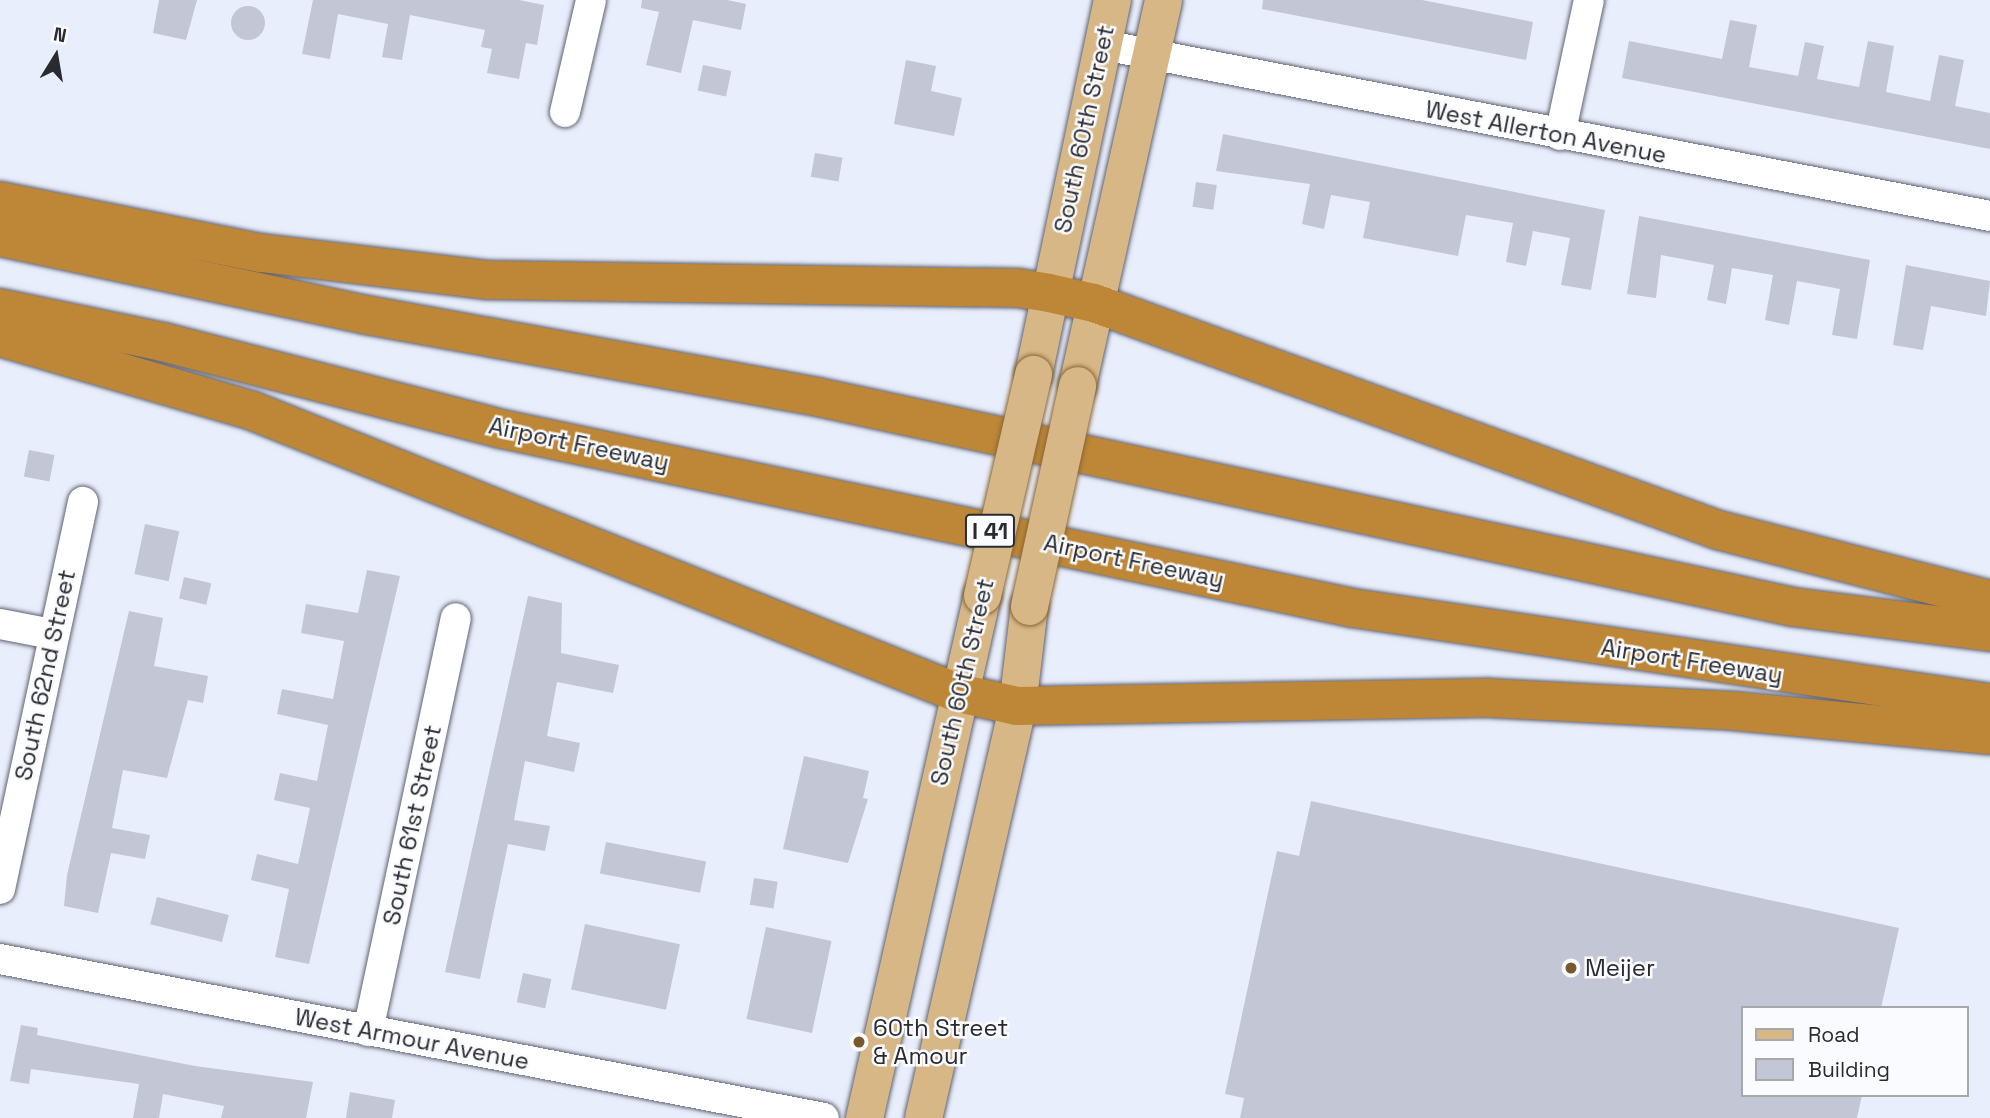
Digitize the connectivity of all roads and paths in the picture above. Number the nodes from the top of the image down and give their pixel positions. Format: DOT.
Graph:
graph roads {
  1 [pos="591,0"];
  2 [pos="1112,0"];
  3 [pos="1163,0"];
  4 [pos="1590,0"];
  5 [pos="1102,45"];
  6 [pos="1150,54"];
  7 [pos="565,112"];
  8 [pos="1560,135"];
  9 [pos="0,201"];
  10 [pos="1990,216"];
  11 [pos="0,237"];
  12 [pos="1049,293"];
  13 [pos="1094,303"];
  14 [pos="0,308"];
  15 [pos="0,337"];
  16 [pos="83,502"];
  17 [pos="1990,600"];
  18 [pos="456,618"];
  19 [pos="0,624"];
  20 [pos="1990,632"];
  21 [pos="52,634"];
  22 [pos="958,693"];
  23 [pos="1990,703"];
  24 [pos="1017,706"];
  25 [pos="1990,735"];
  26 [pos="0,889"];
  27 [pos="0,959"];
  28 [pos="368,1031"];
  29 [pos="824,1118"];
  30 [pos="864,1118"];
  31 [pos="923,1118"];
  1 -- 7 [label="street"];
  2 -- 5 [label="main road, South 60th Street"];
  3 -- 6 [label="main road, South 60th Street"];
  4 -- 8 [label="street"];
  5 -- 6 [label="street, West Allerton Avenue"];
  5 -- 12 [label="main road, South 60th Street"];
  6 -- 8 [label="street, West Allerton Avenue"];
  6 -- 13 [label="main road, South 60th Street"];
  8 -- 10 [label="street, West Allerton Avenue"];
  9 -- 12 [label="highway"];
  11 -- 20 [label="highway"];
  12 -- 13 [label="highway"];
  12 -- 22 [label="main road, South 60th Street, bridge"];
  13 -- 17 [label="highway"];
  13 -- 24 [label="main road, South 60th Street, bridge"];
  14 -- 23 [label="highway, Airport Freeway / I 41"];
  15 -- 22 [label="highway"];
  16 -- 21 [label="street, South 62nd Street"];
  18 -- 28 [label="street, South 61st Street"];
  19 -- 21 [label="street"];
  21 -- 26 [label="street, South 62nd Street"];
  22 -- 24 [label="highway"];
  22 -- 30 [label="main road, South 60th Street"];
  24 -- 25 [label="highway"];
  24 -- 31 [label="main road, South 60th Street"];
  27 -- 28 [label="street, West Armour Avenue"];
  28 -- 29 [label="street, West Armour Avenue"];
}
